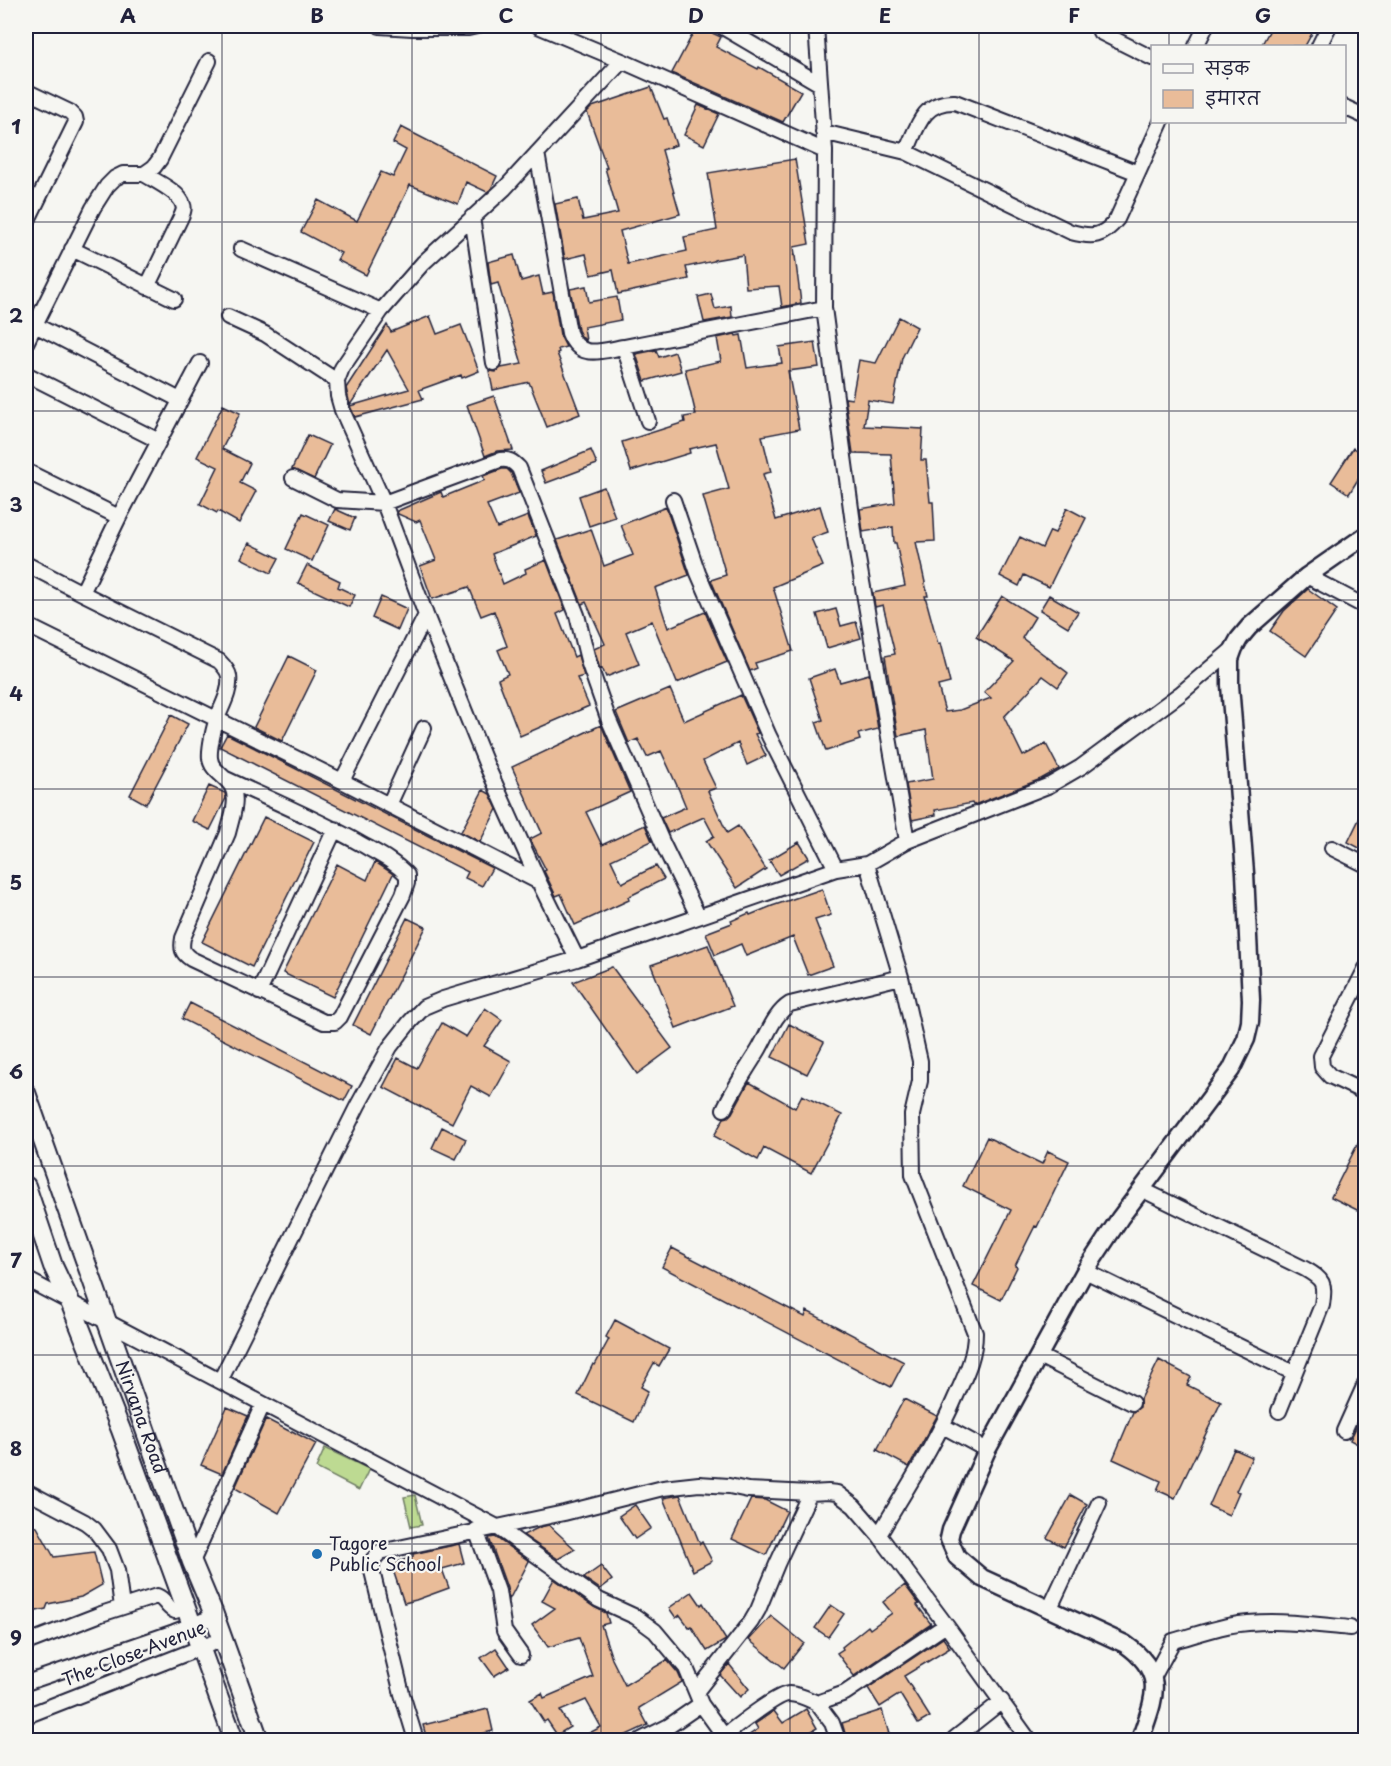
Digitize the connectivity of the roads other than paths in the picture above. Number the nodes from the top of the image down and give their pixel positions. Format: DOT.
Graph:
graph roads {
  1 [pos="380,26"];
  2 [pos="477,26"];
  3 [pos="538,26"];
  4 [pos="720,26"];
  5 [pos="816,26"];
  6 [pos="1206,26"];
  7 [pos="1329,26"];
  8 [pos="1100,32"];
  9 [pos="1196,45"];
  10 [pos="1320,45"];
  11 [pos="1151,58"];
  12 [pos="209,61"];
  13 [pos="622,61"];
  14 [pos="820,84"];
  15 [pos="26,92"];
  16 [pos="1346,108"];
  17 [pos="1365,117"];
  18 [pos="1161,123"];
  19 [pos="823,132"];
  20 [pos="825,152"];
  21 [pos="906,152"];
  22 [pos="537,153"];
  23 [pos="1138,173"];
  24 [pos="144,174"];
  25 [pos="472,218"];
  26 [pos="26,224"];
  27 [pos="72,249"];
  28 [pos="241,249"];
  29 [pos="147,286"];
  30 [pos="174,299"];
  31 [pos="824,308"];
  32 [pos="381,311"];
  33 [pos="228,317"];
  34 [pos="35,325"];
  35 [pos="26,343"];
  36 [pos="624,347"];
  37 [pos="200,363"];
  38 [pos="494,363"];
  39 [pos="26,374"];
  40 [pos="337,381"];
  41 [pos="180,400"];
  42 [pos="648,421"];
  43 [pos="159,441"];
  44 [pos="26,471"];
  45 [pos="293,478"];
  46 [pos="674,500"];
  47 [pos="384,502"];
  48 [pos="119,518"];
  49 [pos="1365,535"];
  50 [pos="26,564"];
  51 [pos="1307,576"];
  52 [pos="82,593"];
  53 [pos="1365,608"];
  54 [pos="426,615"];
  55 [pos="26,625"];
  56 [pos="1234,648"];
  57 [pos="216,720"];
  58 [pos="424,728"];
  59 [pos="226,779"];
  60 [pos="342,781"];
  61 [pos="389,805"];
  62 [pos="335,829"];
  63 [pos="907,841"];
  64 [pos="1332,848"];
  65 [pos="867,864"];
  66 [pos="1365,865"];
  67 [pos="836,869"];
  68 [pos="539,882"];
  69 [pos="698,916"];
  70 [pos="577,958"];
  71 [pos="1365,968"];
  72 [pos="901,977"];
  73 [pos="259,992"];
  74 [pos="26,1093"];
  75 [pos="1365,1093"];
  76 [pos="724,1108"];
  77 [pos="26,1186"];
  78 [pos="1141,1189"];
  79 [pos="1085,1271"];
  80 [pos="26,1279"];
  81 [pos="70,1302"];
  82 [pos="106,1322"];
  83 [pos="1039,1356"];
  84 [pos="1294,1373"];
  85 [pos="220,1381"];
  86 [pos="1365,1382"];
  87 [pos="1132,1403"];
  88 [pos="263,1404"];
  89 [pos="1279,1411"];
  90 [pos="943,1426"];
  91 [pos="1344,1431"];
  92 [pos="987,1450"];
  93 [pos="26,1491"];
  94 [pos="810,1493"];
  95 [pos="1099,1503"];
  96 [pos="497,1527"];
  97 [pos="476,1530"];
  98 [pos="879,1535"];
  99 [pos="192,1562"];
  100 [pos="122,1607"];
  101 [pos="1049,1610"];
  102 [pos="214,1616"];
  103 [pos="188,1617"];
  104 [pos="946,1625"];
  105 [pos="1350,1628"];
  106 [pos="223,1638"];
  107 [pos="26,1642"];
  108 [pos="200,1647"];
  109 [pos="520,1655"];
  110 [pos="1154,1676"];
  111 [pos="26,1683"];
  112 [pos="699,1698"];
  113 [pos="1002,1701"];
  114 [pos="817,1703"];
  115 [pos="26,1716"];
  116 [pos="725,1738"];
  117 [pos="954,1739"];
  118 [pos="234,1740"];
  119 [pos="259,1740"];
  120 [pos="416,1740"];
  121 [pos="641,1740"];
  122 [pos="838,1740"];
  123 [pos="1029,1740"];
  124 [pos="1140,1740"];
  1 -- 2 [label="street"];
  3 -- 13 [label="street"];
  4 -- 14 [label="street"];
  5 -- 14 [label="street"];
  6 -- 9 [label="street"];
  7 -- 10 [label="street"];
  8 -- 11 [label="street"];
  12 -- 24 [label="street"];
  13 -- 20 [label="street"];
  13 -- 22 [label="street"];
  14 -- 19 [label="street"];
  15 -- 26 [label="street"];
  16 -- 17 [label="street"];
  18 -- 23 [label="street"];
  19 -- 20 [label="street"];
  19 -- 21 [label="street"];
  20 -- 31 [label="street"];
  21 -- 23 [label="street"];
  21 -- 23 [label="street"];
  22 -- 25 [label="street"];
  22 -- 36 [label="street"];
  24 -- 27 [label="street"];
  24 -- 29 [label="street"];
  25 -- 32 [label="street"];
  25 -- 38 [label="street"];
  27 -- 29 [label="street"];
  27 -- 34 [label="street"];
  28 -- 32 [label="street"];
  29 -- 30 [label="street"];
  31 -- 36 [label="street"];
  31 -- 63 [label="street"];
  32 -- 40 [label="street"];
  33 -- 40 [label="street"];
  34 -- 35 [label="street"];
  34 -- 41 [label="street"];
  36 -- 42 [label="street"];
  37 -- 41 [label="street"];
  39 -- 43 [label="street"];
  40 -- 47 [label="street"];
  41 -- 43 [label="street"];
  43 -- 48 [label="street"];
  44 -- 48 [label="street"];
  45 -- 47 [label="street"];
  46 -- 67 [label="street"];
  47 -- 54 [label="street"];
  47 -- 69 [label="street"];
  48 -- 52 [label="street"];
  49 -- 51 [label="street"];
  50 -- 52 [label="street"];
  51 -- 53 [label="street"];
  51 -- 56 [label="street"];
  52 -- 57 [label="street"];
  54 -- 60 [label="street"];
  54 -- 68 [label="street"];
  55 -- 57 [label="street"];
  56 -- 63 [label="street"];
  56 -- 78 [label="street"];
  57 -- 59 [label="street"];
  57 -- 60 [label="street"];
  58 -- 61 [label="street"];
  59 -- 62 [label="street"];
  59 -- 73 [label="street"];
  60 -- 61 [label="street"];
  61 -- 68 [label="street"];
  62 -- 73 [label="street"];
  62 -- 73 [label="street"];
  63 -- 65 [label="street"];
  64 -- 66 [label="street"];
  65 -- 67 [label="street"];
  65 -- 72 [label="street"];
  67 -- 69 [label="street"];
  68 -- 70 [label="street"];
  69 -- 70 [label="street"];
  70 -- 85 [label="street"];
  71 -- 75 [label="street"];
  72 -- 76 [label="street"];
  72 -- 90 [label="street"];
  74 -- 82 [label="main road, Nirvana Road"];
  77 -- 81 [label="main road, Nirvana Road"];
  78 -- 79 [label="street"];
  78 -- 84 [label="street"];
  79 -- 83 [label="street"];
  79 -- 84 [label="street"];
  80 -- 81 [label="street"];
  81 -- 82 [label="street"];
  81 -- 103 [label="main road, Nirvana Road"];
  82 -- 85 [label="street"];
  82 -- 99 [label="main road, Nirvana Road"];
  83 -- 87 [label="street"];
  83 -- 92 [label="street"];
  84 -- 89 [label="street"];
  85 -- 88 [label="street"];
  86 -- 91 [label="street"];
  88 -- 96 [label="street"];
  88 -- 99 [label="street"];
  90 -- 92 [label="street"];
  90 -- 98 [label="street"];
  92 -- 101 [label="street"];
  93 -- 100 [label="street"];
  94 -- 96 [label="street"];
  94 -- 98 [label="street"];
  94 -- 112 [label="street"];
  95 -- 101 [label="street"];
  96 -- 97 [label="street"];
  96 -- 112 [label="street"];
  97 -- 109 [label="street"];
  97 -- 120 [label="street"];
  98 -- 104 [label="street"];
  99 -- 102 [label="main road, Nirvana Road"];
  100 -- 103 [label="street"];
  100 -- 107 [label="street"];
  101 -- 110 [label="street"];
  102 -- 103 [label="street, The Close Avenue"];
  102 -- 106 [label="main road, Nirvana Road"];
  103 -- 108 [label="main road, Nirvana Road"];
  103 -- 111 [label="street, The Close Avenue"];
  104 -- 113 [label="street"];
  104 -- 114 [label="street"];
  105 -- 110 [label="street"];
  106 -- 108 [label="street, The Close Avenue"];
  106 -- 119 [label="main road, Nirvana Road"];
  108 -- 115 [label="street, The Close Avenue"];
  108 -- 118 [label="main road, Nirvana Road"];
  110 -- 124 [label="street"];
  112 -- 116 [label="street"];
  112 -- 121 [label="street"];
  113 -- 117 [label="street"];
  113 -- 123 [label="street"];
  114 -- 116 [label="street"];
  114 -- 122 [label="street"];
}
